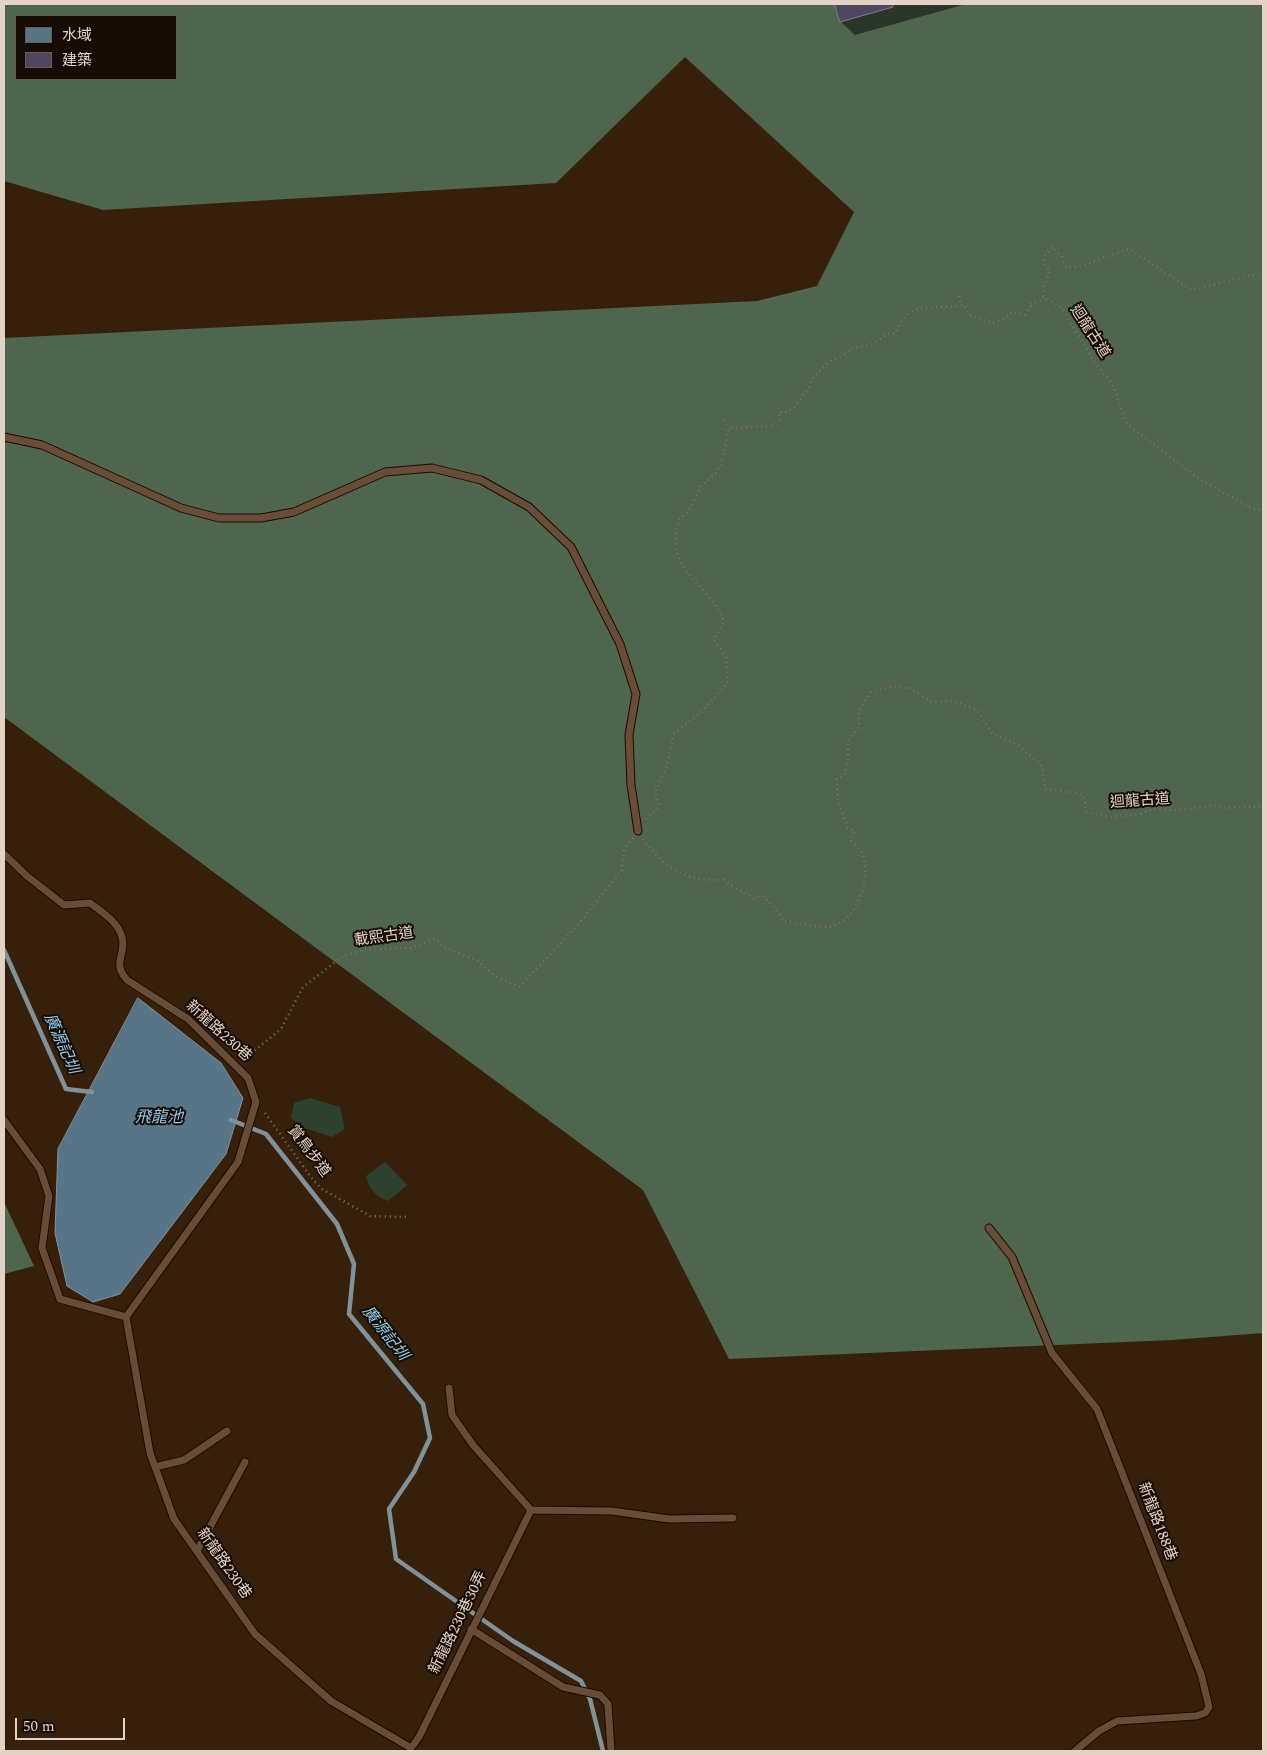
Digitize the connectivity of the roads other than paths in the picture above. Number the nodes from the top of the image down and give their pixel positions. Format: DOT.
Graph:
graph roads {
  1 [pos="4,437"];
  2 [pos="638,831"];
  3 [pos="4,854"];
  4 [pos="4,1120"];
  5 [pos="989,1228"];
  6 [pos="126,1317"];
  7 [pos="449,1388"];
  8 [pos="227,1431"];
  9 [pos="245,1462"];
  10 [pos="155,1467"];
  11 [pos="531,1510"];
  12 [pos="733,1518"];
  13 [pos="197,1551"];
  14 [pos="473,1626"];
  15 [pos="411,1749"];
  16 [pos="611,1751"];
  17 [pos="1075,1751"];
  1 -- 2 [label="lane"];
  3 -- 6 [label="lane, 新龍路230巷"];
  4 -- 6 [label="lane"];
  5 -- 17 [label="lane, 新龍路188巷"];
  6 -- 10 [label="lane, 新龍路230巷"];
  7 -- 11 [label="lane"];
  8 -- 10 [label="lane"];
  9 -- 13 [label="lane"];
  10 -- 13 [label="lane, 新龍路230巷"];
  11 -- 12 [label="lane"];
  11 -- 14 [label="lane, 新龍路230巷30弄"];
  13 -- 15 [label="lane, 新龍路230巷"];
  14 -- 15 [label="lane, 新龍路230巷30弄"];
  14 -- 16 [label="lane"];
}
